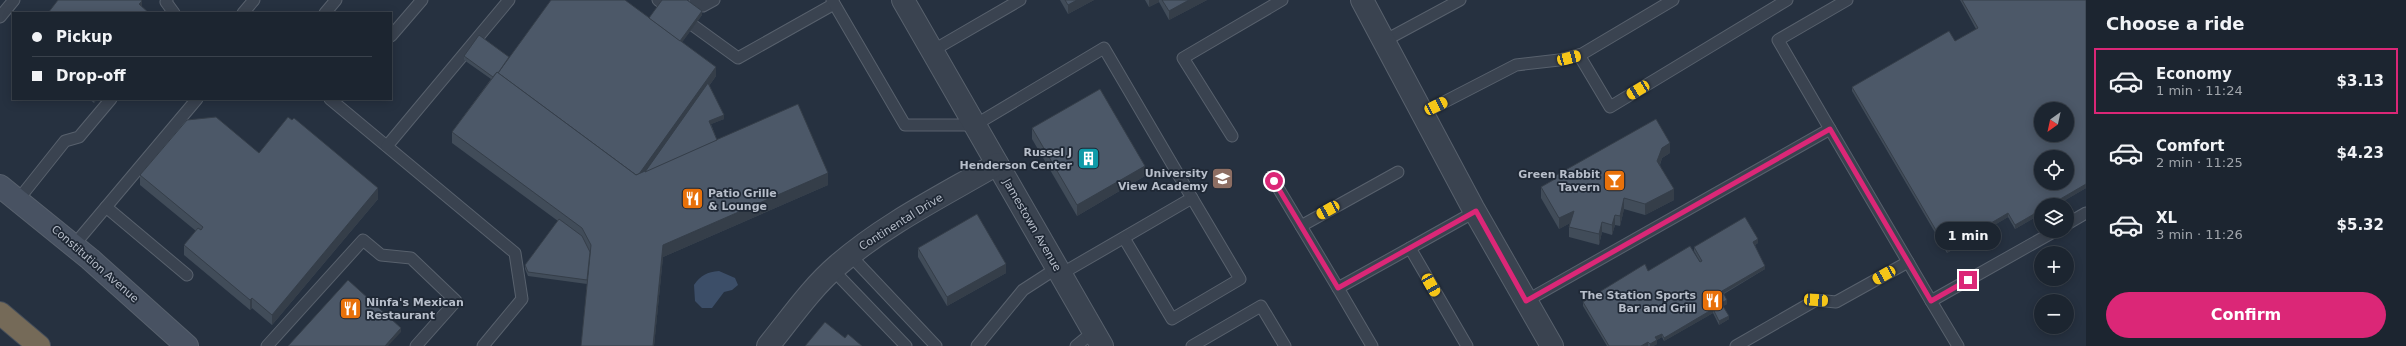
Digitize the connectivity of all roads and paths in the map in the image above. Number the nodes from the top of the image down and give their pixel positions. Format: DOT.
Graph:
graph roads {
  1 [pos="14,0"];
  2 [pos="168,0"];
  3 [pos="254,0"];
  4 [pos="336,0"];
  5 [pos="422,0"];
  6 [pos="509,0"];
  7 [pos="658,0"];
  8 [pos="695,0"];
  9 [pos="714,0"];
  10 [pos="903,0"];
  11 [pos="1020,0"];
  12 [pos="1282,0"];
  13 [pos="1362,0"];
  14 [pos="1460,0"];
  15 [pos="1673,0"];
  16 [pos="1788,0"];
  17 [pos="1846,0"];
  18 [pos="833,2"];
  19 [pos="173,12"];
  20 [pos="244,12"];
  21 [pos="326,12"];
  22 [pos="0,17"];
  23 [pos="392,35"];
  24 [pos="1384,41"];
  25 [pos="932,51"];
  26 [pos="1579,55"];
  27 [pos="109,100"];
  28 [pos="196,100"];
  29 [pos="334,100"];
  30 [pos="1423,113"];
  31 [pos="975,125"];
  32 [pos="1830,129"];
  33 [pos="1232,136"];
  34 [pos="387,146"];
  35 [pos="997,164"];
  36 [pos="1398,172"];
  37 [pos="1274,181"];
  38 [pos="0,186"];
  39 [pos="1192,198"];
  40 [pos="18,200"];
  41 [pos="106,207"];
  42 [pos="1476,211"];
  43 [pos="2086,213"];
  44 [pos="2074,220"];
  45 [pos="1301,226"];
  46 [pos="1124,238"];
  47 [pos="2042,238"];
  48 [pos="74,245"];
  49 [pos="1410,248"];
  50 [pos="850,255"];
  51 [pos="1908,262"];
  52 [pos="832,270"];
  53 [pos="1059,271"];
  54 [pos="187,275"];
  55 [pos="1338,288"];
  56 [pos="1526,301"];
  57 [pos="1931,301"];
  58 [pos="0,313"];
  59 [pos="1097,339"];
  60 [pos="39,346"];
  61 [pos="186,346"];
  62 [pos="267,346"];
  63 [pos="416,346"];
  64 [pos="483,346"];
  65 [pos="768,346"];
  66 [pos="906,346"];
  67 [pos="936,346"];
  68 [pos="976,346"];
  69 [pos="1076,346"];
  70 [pos="1192,346"];
  71 [pos="1285,346"];
  72 [pos="1372,346"];
  73 [pos="1467,346"];
  74 [pos="1552,346"];
  75 [pos="1736,346"];
  76 [pos="1958,346"];
  1 -- 22 [label="lane"];
  2 -- 19 [label="lane"];
  3 -- 20 [label="lane"];
  4 -- 21 [label="lane"];
  5 -- 23 [label="lane"];
  6 -- 34 [label="lane"];
  7 -- 18 [label="lane"];
  8 -- 9 [label="lane"];
  10 -- 25 [label="street, Jamestown Avenue"];
  11 -- 25 [label="lane"];
  12 -- 33 [label="lane"];
  13 -- 24 [label="street"];
  14 -- 24 [label="lane"];
  15 -- 26 [label="lane"];
  16 -- 26 [label="lane"];
  17 -- 32 [label="lane"];
  18 -- 31 [label="lane"];
  24 -- 30 [label="street"];
  25 -- 31 [label="street, Jamestown Avenue"];
  26 -- 30 [label="lane"];
  27 -- 40 [label="lane"];
  28 -- 41 [label="lane"];
  29 -- 34 [label="lane"];
  30 -- 42 [label="street"];
  31 -- 35 [label="street, Jamestown Avenue"];
  31 -- 39 [label="lane"];
  32 -- 51 [label="lane"];
  32 -- 56 [label="lane"];
  34 -- 64 [label="lane"];
  35 -- 50 [label="street, Continental Drive"];
  35 -- 53 [label="street, Jamestown Avenue"];
  36 -- 45 [label="lane"];
  37 -- 45 [label="lane"];
  38 -- 40 [label="street, Constitution Avenue"];
  39 -- 46 [label="lane"];
  39 -- 46 [label="lane"];
  40 -- 48 [label="street, Constitution Avenue"];
  41 -- 48 [label="lane"];
  41 -- 54 [label="lane"];
  42 -- 49 [label="lane"];
  42 -- 56 [label="street"];
  43 -- 44 [label="lane"];
  45 -- 55 [label="lane"];
  46 -- 53 [label="lane"];
  47 -- 57 [label="lane"];
  48 -- 61 [label="street, Constitution Avenue"];
  49 -- 55 [label="lane"];
  49 -- 73 [label="lane"];
  50 -- 52 [label="street, Continental Drive"];
  50 -- 67 [label="lane"];
  51 -- 57 [label="lane"];
  51 -- 75 [label="lane"];
  52 -- 65 [label="street, Continental Drive"];
  52 -- 66 [label="lane"];
  53 -- 59 [label="street, Jamestown Avenue"];
  53 -- 68 [label="lane"];
  55 -- 72 [label="lane"];
  56 -- 74 [label="street"];
  57 -- 76 [label="lane"];
  58 -- 60 [label="highway"];
  59 -- 69 [label="lane"];
  62 -- 63 [label="lane"];
  70 -- 71 [label="lane"];
}
